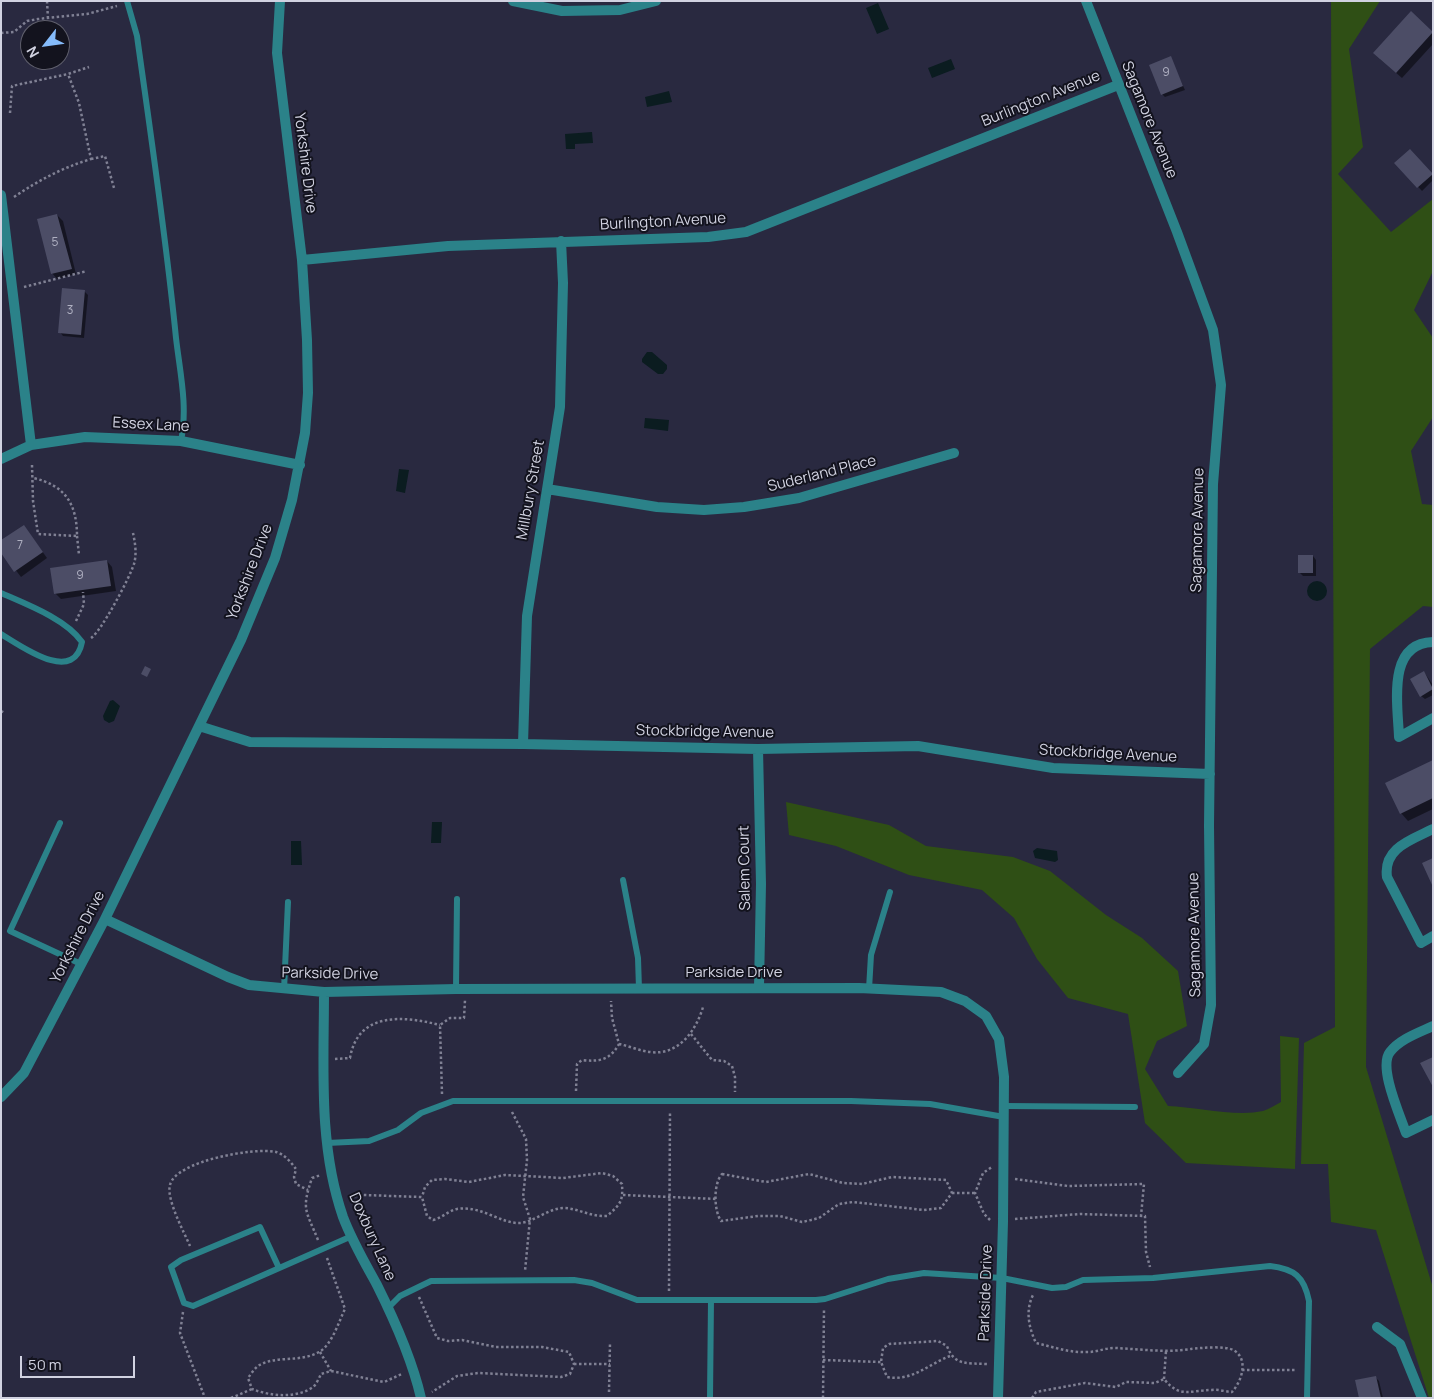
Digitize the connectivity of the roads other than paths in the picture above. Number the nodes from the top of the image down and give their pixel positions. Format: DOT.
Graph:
graph roads {
  1 [pos="280,1"];
  2 [pos="513,1"];
  3 [pos="656,1"];
  4 [pos="1086,1"];
  5 [pos="128,2"];
  6 [pos="1118,85"];
  7 [pos="1,195"];
  8 [pos="561,241"];
  9 [pos="302,260"];
  10 [pos="181,440"];
  11 [pos="31,445"];
  12 [pos="954,453"];
  13 [pos="1,459"];
  14 [pos="300,465"];
  15 [pos="547,489"];
  16 [pos="1,592"];
  17 [pos="1,634"];
  18 [pos="1433,642"];
  19 [pos="1433,718"];
  20 [pos="199,726"];
  21 [pos="523,744"];
  22 [pos="758,749"];
  23 [pos="1210,774"];
  24 [pos="60,823"];
  25 [pos="1433,829"];
  26 [pos="623,880"];
  27 [pos="890,892"];
  28 [pos="457,900"];
  29 [pos="288,902"];
  30 [pos="105,919"];
  31 [pos="1433,936"];
  32 [pos="81,964"];
  33 [pos="760,987"];
  34 [pos="639,988"];
  35 [pos="869,988"];
  36 [pos="460,989"];
  37 [pos="284,990"];
  38 [pos="324,992"];
  39 [pos="1433,1026"];
  40 [pos="1178,1073"];
  41 [pos="1,1097"];
  42 [pos="1135,1108"];
  43 [pos="1004,1112"];
  44 [pos="1433,1120"];
  45 [pos="327,1143"];
  46 [pos="352,1236"];
  47 [pos="279,1268"];
  48 [pos="1002,1278"];
  49 [pos="711,1300"];
  50 [pos="388,1308"];
  51 [pos="1377,1327"];
  52 [pos="421,1398"];
  53 [pos="710,1398"];
  54 [pos="998,1398"];
  55 [pos="1307,1398"];
  56 [pos="1422,1398"];
  1 -- 9 [label="street, Yorkshire Drive"];
  2 -- 3 [label="street"];
  4 -- 6 [label="street, Sagamore Avenue"];
  5 -- 10 [label="lane"];
  6 -- 8 [label="street, Burlington Avenue"];
  6 -- 23 [label="street, Sagamore Avenue"];
  7 -- 11 [label="street"];
  8 -- 9 [label="street, Burlington Avenue"];
  8 -- 15 [label="street, Millbury Street"];
  9 -- 14 [label="street, Yorkshire Drive"];
  10 -- 11 [label="street, Essex Lane"];
  10 -- 14 [label="street, Essex Lane"];
  11 -- 13 [label="street, Essex Lane"];
  12 -- 15 [label="street, Suderland Place"];
  14 -- 20 [label="street, Yorkshire Drive"];
  15 -- 21 [label="street, Millbury Street"];
  16 -- 17 [label="lane"];
  18 -- 19 [label="street"];
  20 -- 21 [label="street, Stockbridge Avenue"];
  20 -- 30 [label="street, Yorkshire Drive"];
  21 -- 22 [label="street, Stockbridge Avenue"];
  22 -- 23 [label="street, Stockbridge Avenue"];
  22 -- 33 [label="street, Salem Court"];
  23 -- 40 [label="street, Sagamore Avenue"];
  24 -- 32 [label="lane"];
  25 -- 31 [label="street"];
  26 -- 34 [label="lane"];
  27 -- 35 [label="lane"];
  28 -- 36 [label="lane"];
  29 -- 37 [label="lane"];
  30 -- 32 [label="street, Yorkshire Drive"];
  30 -- 37 [label="street, Parkside Drive"];
  32 -- 41 [label="street, Yorkshire Drive"];
  33 -- 34 [label="street, Parkside Drive"];
  33 -- 35 [label="street, Parkside Drive"];
  34 -- 36 [label="street, Parkside Drive"];
  35 -- 43 [label="street, Parkside Drive"];
  36 -- 38 [label="street, Parkside Drive"];
  37 -- 38 [label="street, Parkside Drive"];
  38 -- 45 [label="street, Doxbury Lane"];
  39 -- 44 [label="street"];
  42 -- 43 [label="lane"];
  43 -- 45 [label="lane"];
  43 -- 48 [label="street, Parkside Drive"];
  45 -- 46 [label="street, Doxbury Lane"];
  46 -- 47 [label="lane"];
  46 -- 50 [label="street, Doxbury Lane"];
  47 -- 47 [label="lane"];
  48 -- 49 [label="lane"];
  48 -- 54 [label="street, Parkside Drive"];
  48 -- 55 [label="lane"];
  49 -- 50 [label="lane"];
  49 -- 53 [label="lane"];
  50 -- 52 [label="street, Doxbury Lane"];
  51 -- 56 [label="street"];
}
